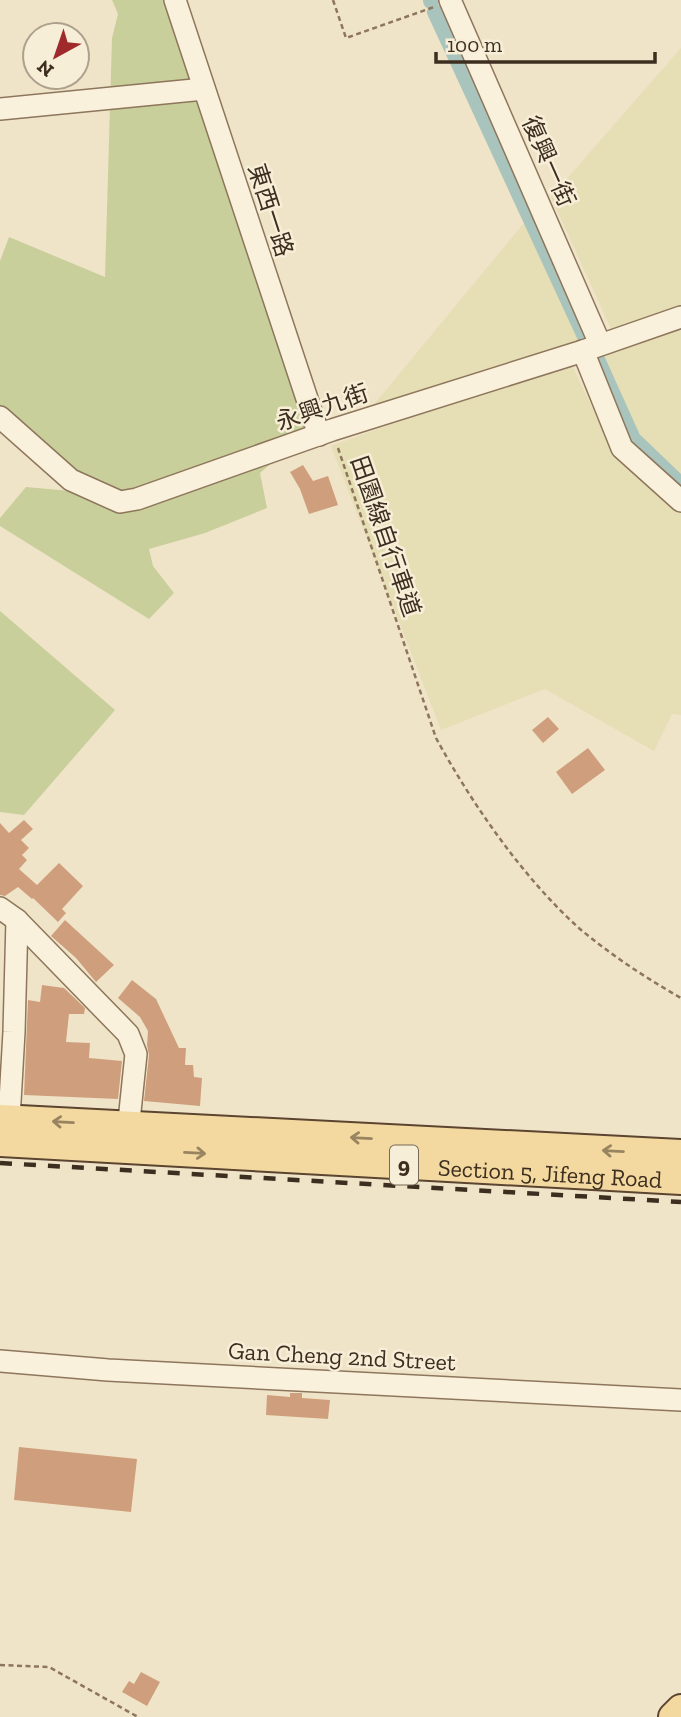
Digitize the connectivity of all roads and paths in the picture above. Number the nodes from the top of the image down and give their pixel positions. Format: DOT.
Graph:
graph roads {
  1 [pos="175,0"];
  2 [pos="333,0"];
  3 [pos="450,1"];
  4 [pos="204,89"];
  5 [pos="0,109"];
  6 [pos="681,317"];
  7 [pos="592,347"];
  8 [pos="0,417"];
  9 [pos="325,433"];
  10 [pos="681,501"];
  11 [pos="8,914"];
  12 [pos="681,998"];
  13 [pos="7,1031"];
  14 [pos="3,1127"];
  15 [pos="127,1138"];
  16 [pos="681,1154"];
  17 [pos="681,1180"];
  18 [pos="0,1361"];
  19 [pos="681,1400"];
  20 [pos="0,1665"];
  21 [pos="681,1709"];
  22 [pos="138,1717"];
  23 [pos="673,1717"];
  1 -- 4 [label="street, 東西一路"];
  2 -- 3 [label="path"];
  3 -- 7 [label="street, 復興一街"];
  4 -- 5 [label="street"];
  4 -- 9 [label="street, 東西一路"];
  6 -- 7 [label="street, 永興九街"];
  7 -- 9 [label="street, 永興九街"];
  7 -- 10 [label="street, 復興一街"];
  8 -- 9 [label="street, 永興九街"];
  9 -- 12 [label="path, 田園線自行車道"];
  11 -- 13 [label="street"];
  11 -- 15 [label="street"];
  13 -- 14 [label="street"];
  14 -- 15 [label="main road, 9"];
  16 -- 15 [label="main road, Section 5, Jifeng Road / 9, one-way"];
  15 -- 17 [label="main road, Section 5, Jifeng Road / 9, one-way"];
  18 -- 19 [label="street, Gan Cheng 2nd Street"];
  20 -- 22 [label="path"];
  21 -- 23 [label="main road"];
}
